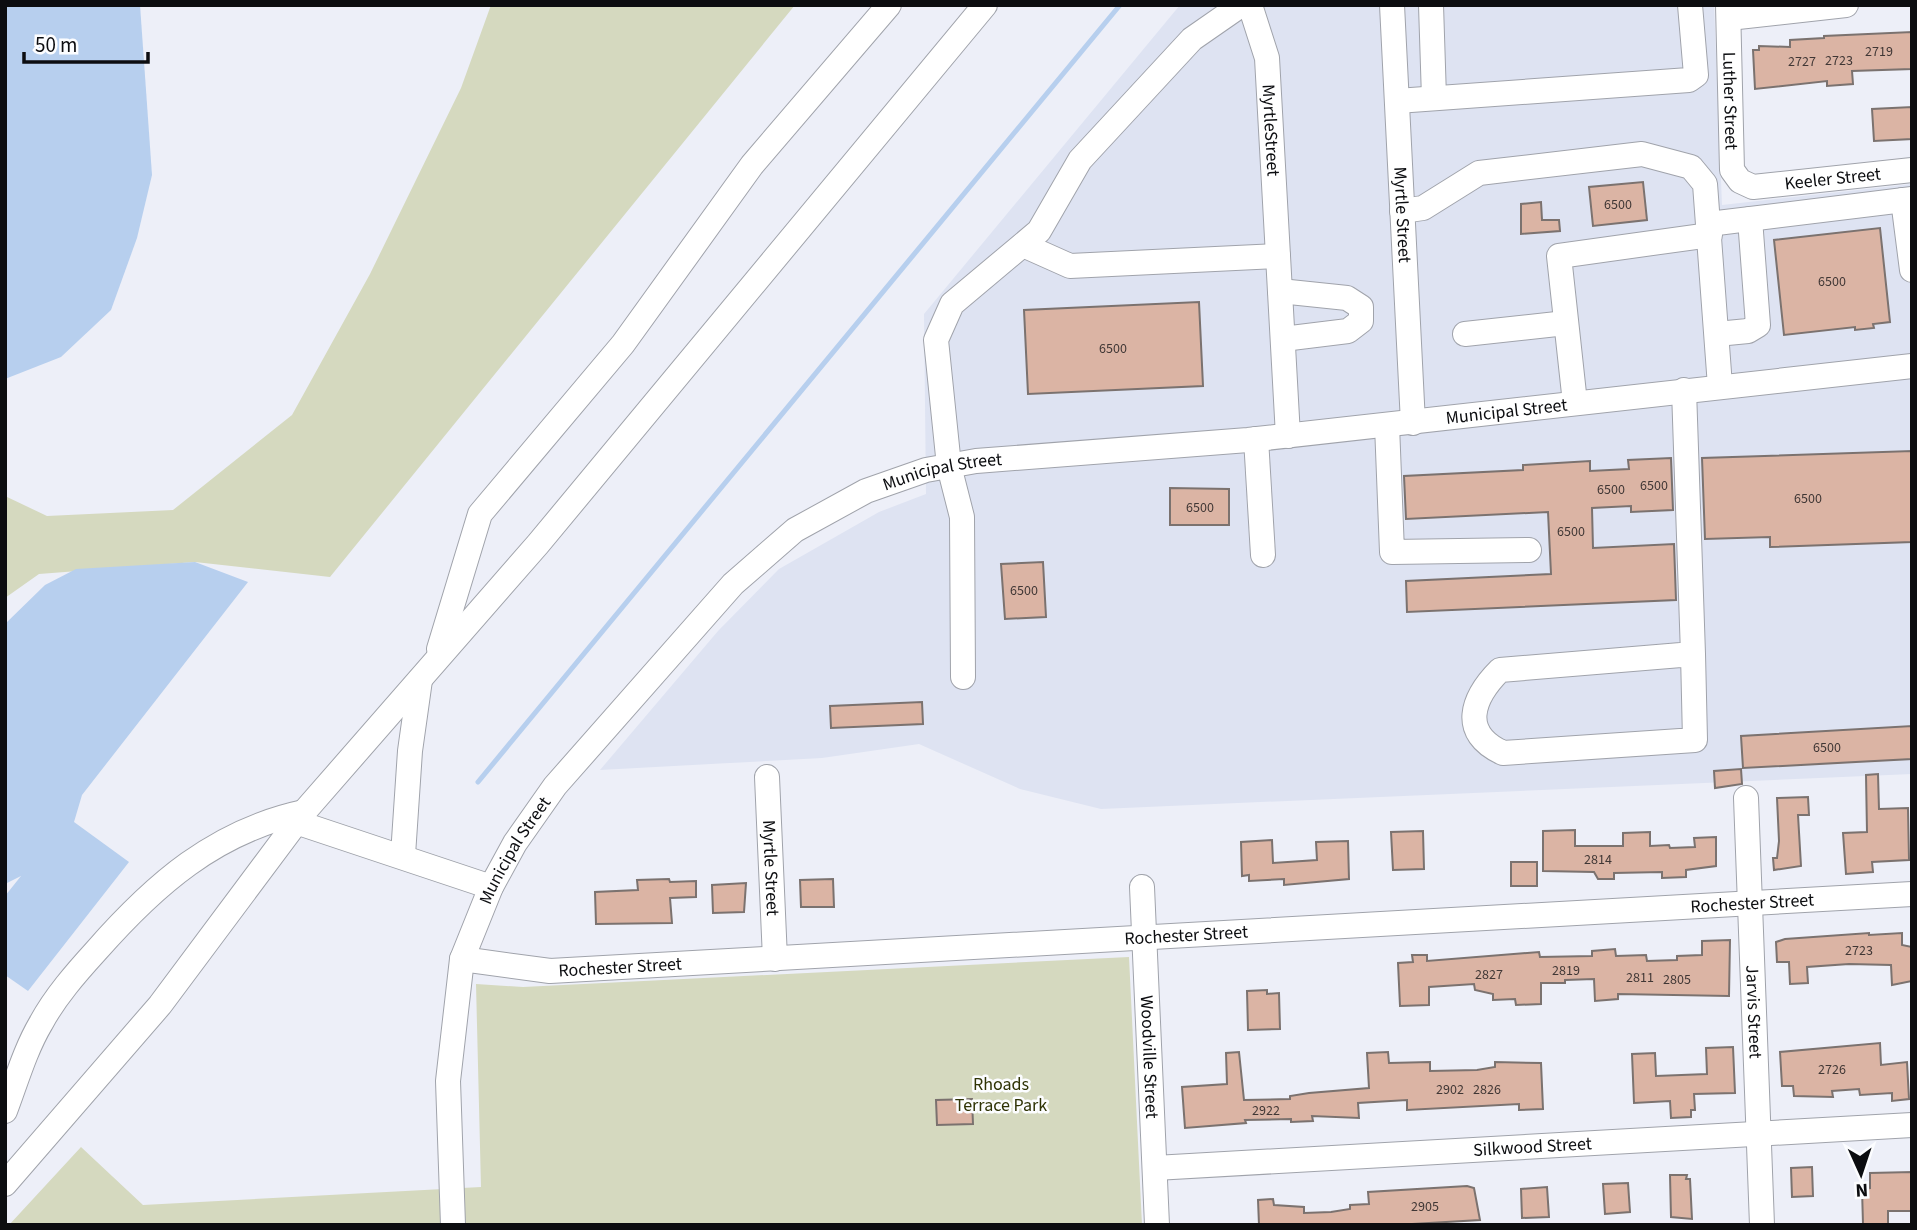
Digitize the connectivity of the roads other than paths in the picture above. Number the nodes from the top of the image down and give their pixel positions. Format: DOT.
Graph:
graph roads {
  1 [pos="889,5"];
  2 [pos="985,5"];
  3 [pos="1241,5"];
  4 [pos="1250,5"];
  5 [pos="1392,5"];
  6 [pos="1431,5"];
  7 [pos="1690,5"];
  8 [pos="1846,5"];
  9 [pos="1729,11"];
  10 [pos="1434,98"];
  11 [pos="1397,101"];
  12 [pos="1912,170"];
  13 [pos="1753,187"];
  14 [pos="1907,200"];
  15 [pos="1402,211"];
  16 [pos="1750,219"];
  17 [pos="1709,225"];
  18 [pos="1023,244"];
  19 [pos="1278,256"];
  20 [pos="1912,270"];
  21 [pos="1280,291"];
  22 [pos="1566,323"];
  23 [pos="1465,334"];
  24 [pos="1717,334"];
  25 [pos="1283,339"];
  26 [pos="1912,366"];
  27 [pos="1720,386"];
  28 [pos="1684,390"];
  29 [pos="1574,403"];
  30 [pos="1413,423"];
  31 [pos="1387,425"];
  32 [pos="1288,436"];
  33 [pos="1256,439"];
  34 [pos="949,466"];
  35 [pos="1529,550"];
  36 [pos="1263,555"];
  37 [pos="1693,654"];
  38 [pos="436,660"];
  39 [pos="963,677"];
  40 [pos="420,680"];
  41 [pos="768,776"];
  42 [pos="1746,798"];
  43 [pos="300,817"];
  44 [pos="403,855"];
  45 [pos="491,887"];
  46 [pos="1142,887"];
  47 [pos="1912,894"];
  48 [pos="1749,902"];
  49 [pos="1143,937"];
  50 [pos="462,959"];
  51 [pos="775,959"];
  52 [pos="12,1074"];
  53 [pos="5,1111"];
  54 [pos="1912,1125"];
  55 [pos="1758,1132"];
  56 [pos="1155,1168"];
  57 [pos="5,1184"];
  58 [pos="453,1225"];
  59 [pos="1157,1225"];
  60 [pos="1762,1225"];
  1 -- 38 [label="street"];
  2 -- 38 [label="street"];
  3 -- 18 [label="street"];
  4 -- 19 [label="street, MyrtleStreet"];
  5 -- 11 [label="street, Myrtle Street"];
  6 -- 10 [label="street"];
  7 -- 10 [label="street"];
  8 -- 9 [label="street"];
  9 -- 13 [label="street, Luther Street"];
  10 -- 11 [label="street"];
  11 -- 15 [label="street, Myrtle Street"];
  12 -- 13 [label="street, Keeler Street"];
  14 -- 16 [label="street"];
  14 -- 20 [label="street"];
  15 -- 17 [label="street"];
  15 -- 30 [label="street, Myrtle Street"];
  16 -- 17 [label="street"];
  16 -- 24 [label="street"];
  17 -- 22 [label="street"];
  17 -- 24 [label="street"];
  18 -- 19 [label="street"];
  18 -- 34 [label="street"];
  19 -- 21 [label="street, MyrtleStreet"];
  21 -- 25 [label="street, MyrtleStreet"];
  21 -- 25 [label="street"];
  22 -- 23 [label="street"];
  22 -- 29 [label="street"];
  24 -- 27 [label="street"];
  25 -- 32 [label="street, MyrtleStreet"];
  26 -- 27 [label="street, Municipal Street"];
  27 -- 28 [label="street, Municipal Street"];
  28 -- 29 [label="street, Municipal Street"];
  28 -- 37 [label="street"];
  29 -- 30 [label="street, Municipal Street"];
  30 -- 31 [label="street, Municipal Street"];
  31 -- 32 [label="street, Municipal Street"];
  31 -- 35 [label="street"];
  32 -- 33 [label="street, Municipal Street"];
  33 -- 34 [label="street, Municipal Street"];
  33 -- 36 [label="street"];
  34 -- 39 [label="street"];
  34 -- 45 [label="street, Municipal Street"];
  37 -- 37 [label="street"];
  38 -- 40 [label="street"];
  40 -- 43 [label="street"];
  40 -- 44 [label="street"];
  41 -- 51 [label="street, Myrtle Street"];
  42 -- 48 [label="street, Jarvis Street"];
  43 -- 44 [label="street"];
  43 -- 52 [label="street"];
  43 -- 57 [label="street"];
  44 -- 45 [label="street"];
  45 -- 50 [label="street, Municipal Street"];
  46 -- 49 [label="street, Woodville Street"];
  47 -- 48 [label="street, Rochester Street"];
  48 -- 49 [label="street, Rochester Street"];
  48 -- 55 [label="street, Jarvis Street"];
  49 -- 51 [label="street, Rochester Street"];
  49 -- 56 [label="street, Woodville Street"];
  50 -- 51 [label="street, Rochester Street"];
  50 -- 58 [label="street, Municipal Street"];
  52 -- 53 [label="street"];
  54 -- 55 [label="street, Silkwood Street"];
  55 -- 56 [label="street, Silkwood Street"];
  55 -- 60 [label="street, Jarvis Street"];
  56 -- 59 [label="street, Woodville Street"];
}
